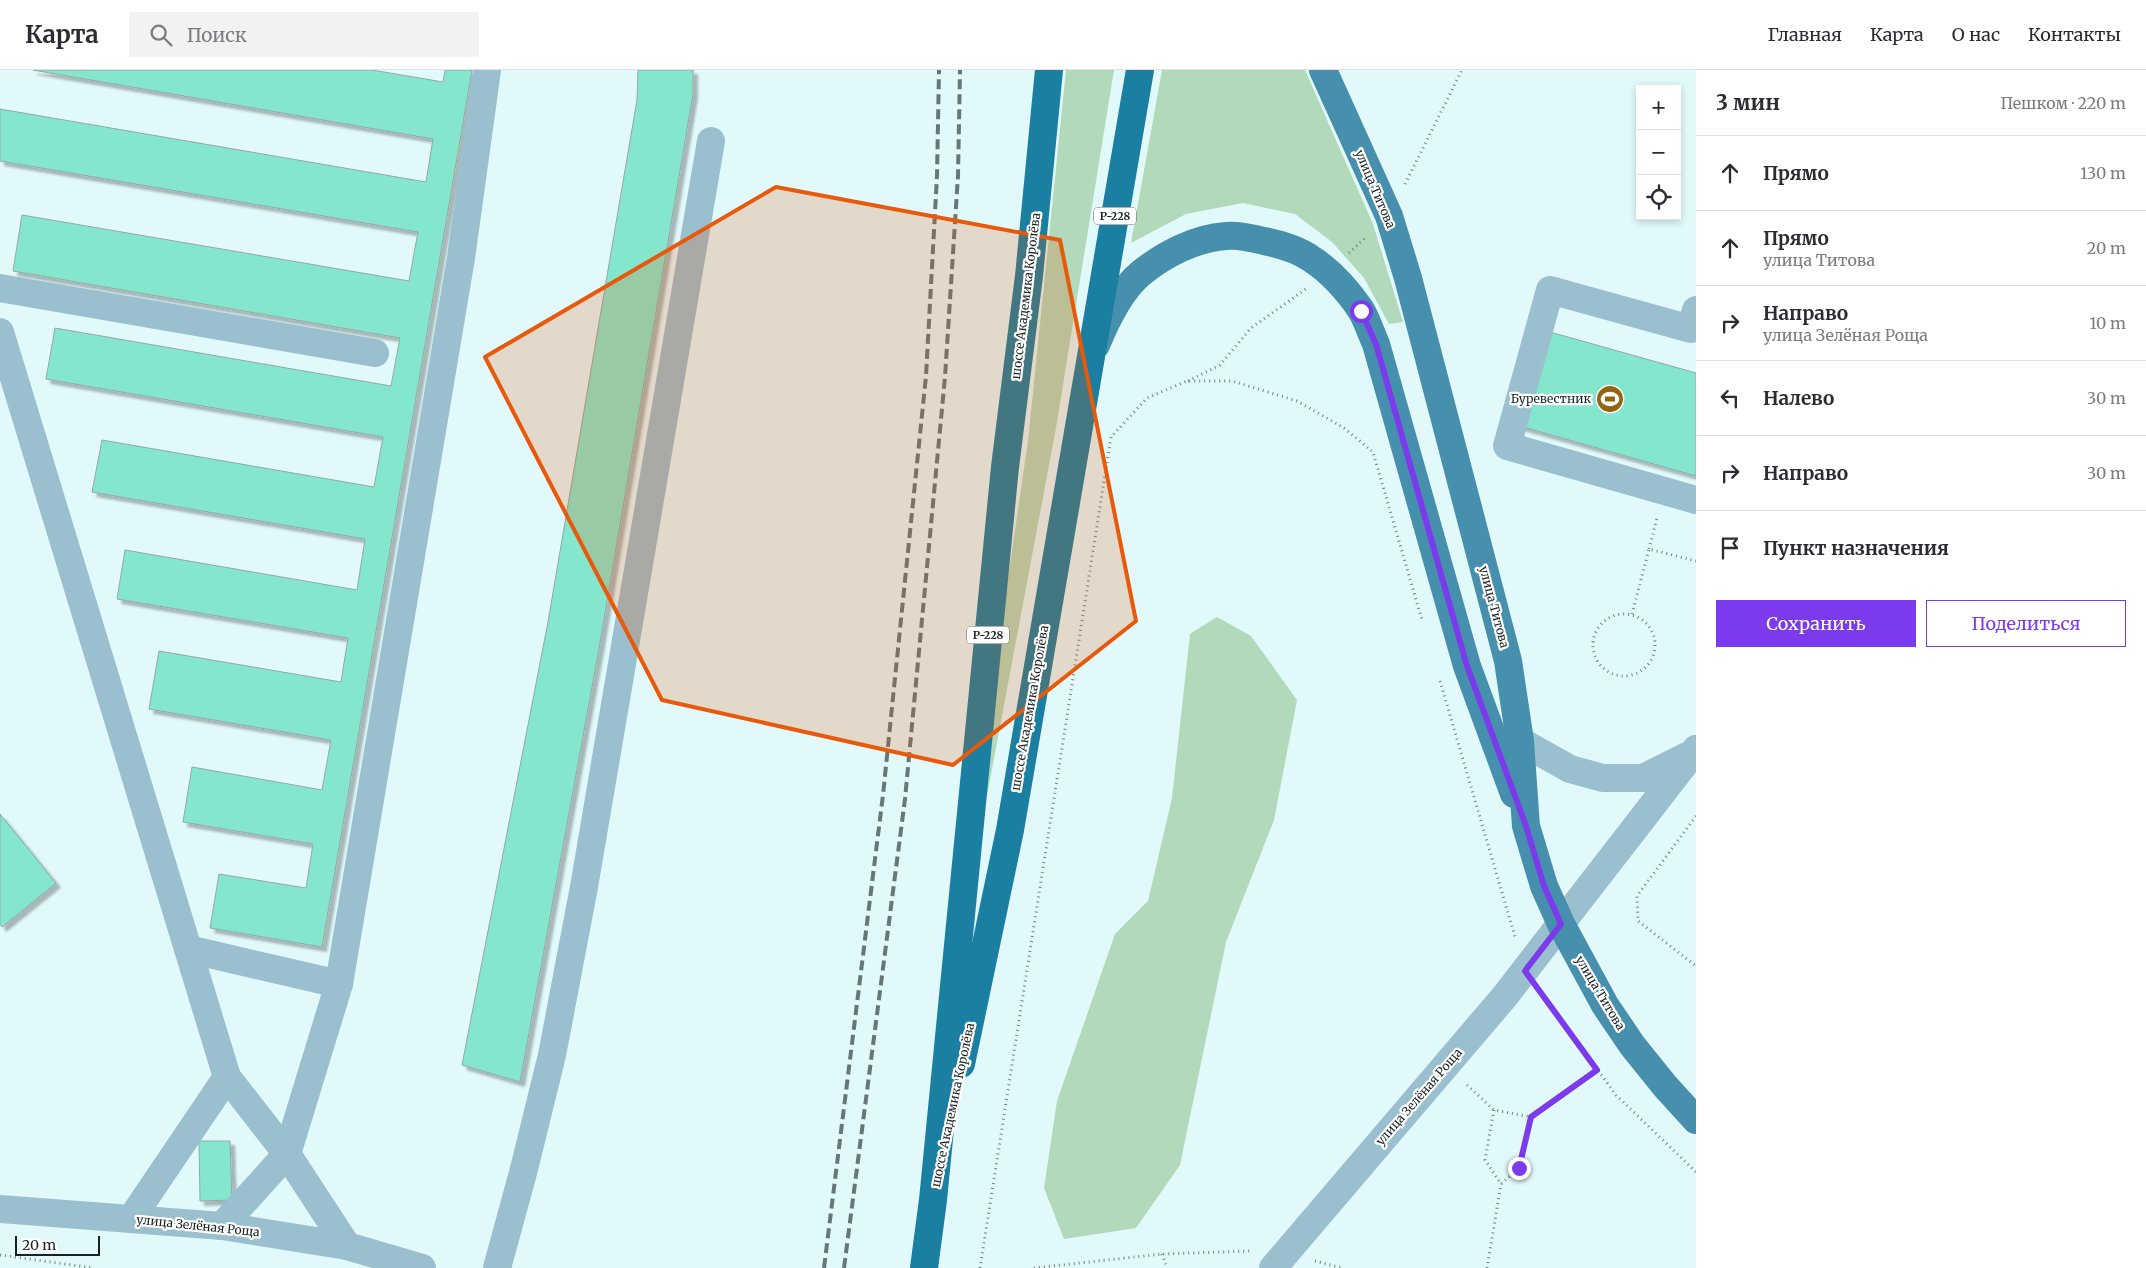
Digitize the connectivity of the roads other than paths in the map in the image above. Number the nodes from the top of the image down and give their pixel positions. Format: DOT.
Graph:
graph roads {
  1 [pos="487,70"];
  2 [pos="1049,70"];
  3 [pos="1140,70"];
  4 [pos="1323,70"];
  5 [pos="710,141"];
  6 [pos="0,288"];
  7 [pos="1696,310"];
  8 [pos="0,332"];
  9 [pos="375,353"];
  10 [pos="1089,362"];
  11 [pos="1696,500"];
  12 [pos="1520,741"];
  13 [pos="1694,751"];
  14 [pos="1526,826"];
  15 [pos="1561,924"];
  16 [pos="188,949"];
  17 [pos="338,984"];
  18 [pos="227,1077"];
  19 [pos="1696,1120"];
  20 [pos="287,1154"];
  21 [pos="933,1200"];
  22 [pos="0,1209"];
  23 [pos="131,1219"];
  24 [pos="222,1226"];
  25 [pos="347,1246"];
  26 [pos="1279,1261"];
  27 [pos="422,1268"];
  28 [pos="497,1268"];
  29 [pos="924,1268"];
  1 -- 17 [label="street"];
  2 -- 21 [label="highway, шоссе Академика Королёва / Р-228"];
  3 -- 10 [label="highway, шоссе Академика Королёва / Р-228"];
  4 -- 12 [label="main road, улица Титова"];
  5 -- 28 [label="street"];
  6 -- 9 [label="street"];
  7 -- 11 [label="street"];
  8 -- 16 [label="street"];
  10 -- 14 [label="main road"];
  10 -- 21 [label="highway, шоссе Академика Королёва / Р-228"];
  12 -- 13 [label="street"];
  12 -- 14 [label="main road, улица Титова"];
  13 -- 15 [label="street, улица Зелёная Роща"];
  14 -- 15 [label="main road, улица Титова"];
  15 -- 19 [label="main road, улица Титова"];
  15 -- 26 [label="street, улица Зелёная Роща"];
  16 -- 17 [label="street"];
  16 -- 18 [label="street"];
  17 -- 20 [label="street"];
  18 -- 20 [label="street"];
  18 -- 23 [label="street"];
  20 -- 24 [label="street"];
  20 -- 25 [label="street"];
  21 -- 29 [label="highway, Р-228"];
  22 -- 23 [label="street, улица Зелёная Роща"];
  23 -- 24 [label="street, улица Зелёная Роща"];
  24 -- 25 [label="street, улица Зелёная Роща"];
  25 -- 27 [label="street, улица Зелёная Роща"];
}
